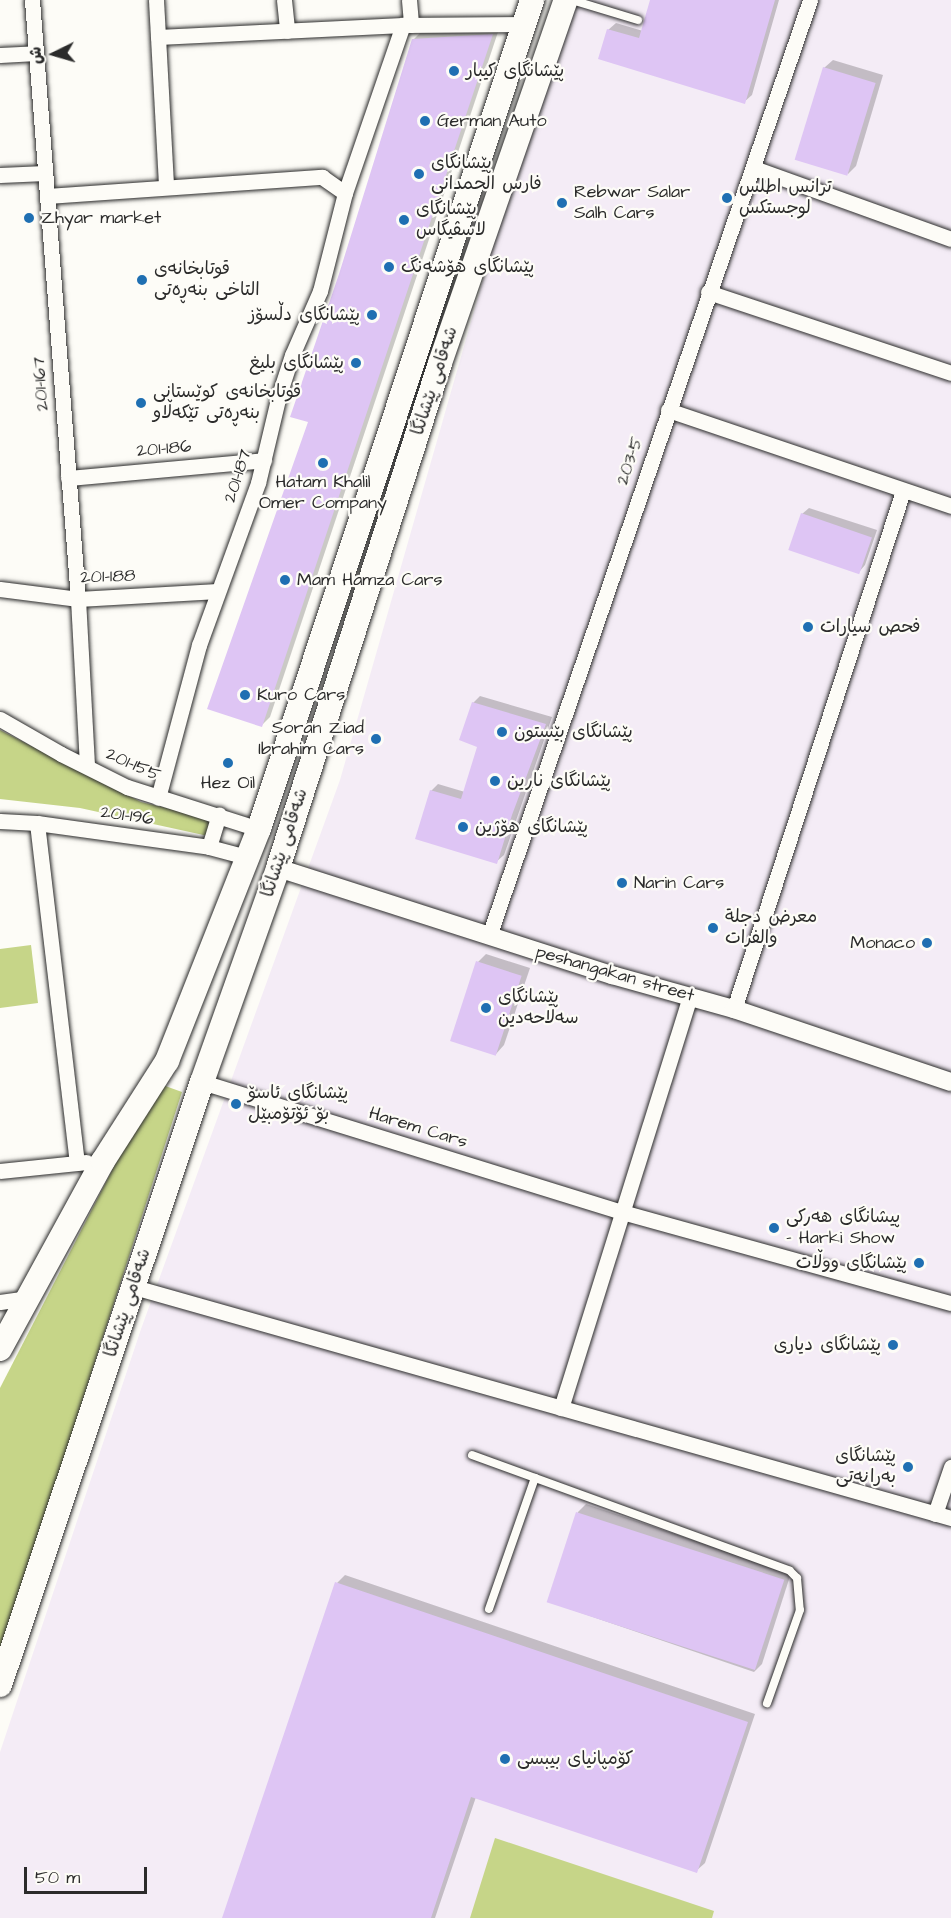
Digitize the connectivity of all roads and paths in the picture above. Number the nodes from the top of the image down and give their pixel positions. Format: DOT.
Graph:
graph roads {
  1 [pos="32,0"];
  2 [pos="156,0"];
  3 [pos="284,0"];
  4 [pos="409,0"];
  5 [pos="532,0"];
  6 [pos="566,0"];
  7 [pos="572,0"];
  8 [pos="810,0"];
  9 [pos="638,20"];
  10 [pos="525,24"];
  11 [pos="407,25"];
  12 [pos="287,31"];
  13 [pos="158,37"];
  14 [pos="36,53"];
  15 [pos="0,55"];
  16 [pos="754,168"];
  17 [pos="45,173"];
  18 [pos="0,176"];
  19 [pos="166,186"];
  20 [pos="345,193"];
  21 [pos="47,196"];
  22 [pos="951,239"];
  23 [pos="708,292"];
  24 [pos="414,355"];
  25 [pos="441,363"];
  26 [pos="951,373"];
  27 [pos="668,410"];
  28 [pos="264,460"];
  29 [pos="68,478"];
  30 [pos="903,491"];
  31 [pos="951,506"];
  32 [pos="0,589"];
  33 [pos="218,591"];
  34 [pos="78,599"];
  35 [pos="0,719"];
  36 [pos="87,765"];
  37 [pos="158,798"];
  38 [pos="219,815"];
  39 [pos="0,822"];
  40 [pos="37,823"];
  41 [pos="259,829"];
  42 [pos="209,847"];
  43 [pos="247,857"];
  44 [pos="278,868"];
  45 [pos="489,936"];
  46 [pos="690,996"];
  47 [pos="734,1009"];
  48 [pos="168,1061"];
  49 [pos="202,1082"];
  50 [pos="951,1082"];
  51 [pos="103,1161"];
  52 [pos="77,1163"];
  53 [pos="0,1171"];
  54 [pos="622,1212"];
  55 [pos="134,1287"];
  56 [pos="29,1298"];
  57 [pos="0,1302"];
  58 [pos="951,1304"];
  59 [pos="0,1349"];
  60 [pos="561,1408"];
  61 [pos="472,1455"];
  62 [pos="951,1467"];
  63 [pos="535,1478"];
  64 [pos="935,1514"];
  65 [pos="951,1518"];
  66 [pos="489,1609"];
  67 [pos="0,1685"];
  68 [pos="767,1702"];
  1 -- 14 [label="street, 201-167"];
  2 -- 13 [label="street"];
  3 -- 12 [label="street"];
  4 -- 11 [label="street"];
  5 -- 10 [label="main road, شەقامی پێشانگا"];
  6 -- 25 [label="main road, شەقامی پێشانگا"];
  7 -- 9 [label="lane"];
  8 -- 16 [label="street, 203-5"];
  10 -- 11 [label="street"];
  10 -- 24 [label="main road, شەقامی پێشانگا"];
  11 -- 12 [label="street"];
  11 -- 20 [label="street, 201-187"];
  12 -- 13 [label="street"];
  13 -- 19 [label="street"];
  14 -- 15 [label="street"];
  14 -- 17 [label="street, 201-167"];
  16 -- 22 [label="street"];
  16 -- 23 [label="street, 203-5"];
  17 -- 18 [label="street"];
  17 -- 21 [label="street, 201-167"];
  19 -- 20 [label="street"];
  19 -- 21 [label="street"];
  20 -- 28 [label="street, 201-187"];
  21 -- 29 [label="street, 201-167"];
  23 -- 26 [label="street"];
  23 -- 27 [label="street, 203-5"];
  24 -- 25 [label="main road"];
  24 -- 41 [label="main road, شەقامی پێشانگا"];
  25 -- 44 [label="main road, شەقامی پێشانگا"];
  27 -- 30 [label="street"];
  27 -- 45 [label="street, 203-5"];
  28 -- 29 [label="street, 201-186"];
  28 -- 33 [label="street, 201-187"];
  29 -- 34 [label="street, 201-167"];
  30 -- 31 [label="street"];
  30 -- 47 [label="street"];
  32 -- 34 [label="street, 201-188"];
  33 -- 34 [label="street, 201-188"];
  33 -- 37 [label="street, 201-187"];
  34 -- 36 [label="street, 201-167"];
  35 -- 36 [label="street, 201-155"];
  36 -- 37 [label="street, 201-155"];
  37 -- 38 [label="street, 201-155"];
  38 -- 41 [label="street, 201-155"];
  38 -- 42 [label="street"];
  39 -- 40 [label="street, 201-196"];
  40 -- 42 [label="street, 201-196"];
  40 -- 52 [label="street"];
  41 -- 43 [label="main road, شەقامی پێشانگا"];
  42 -- 43 [label="street, 201-196"];
  43 -- 48 [label="main road, شەقامی پێشانگا"];
  44 -- 45 [label="street, peshangakan street"];
  44 -- 49 [label="main road, شەقامی پێشانگا"];
  45 -- 46 [label="street, peshangakan street"];
  46 -- 47 [label="street, peshangakan street"];
  46 -- 54 [label="street"];
  47 -- 50 [label="street, peshangakan street"];
  48 -- 49 [label="main road"];
  48 -- 51 [label="main road, شەقامی پێشانگا"];
  49 -- 54 [label="street, Harem Cars"];
  49 -- 55 [label="main road, شەقامی پێشانگا"];
  51 -- 52 [label="street"];
  51 -- 56 [label="main road, شەقامی پێشانگا"];
  52 -- 53 [label="street"];
  54 -- 58 [label="street, Harem Cars"];
  54 -- 60 [label="street"];
  55 -- 60 [label="street"];
  55 -- 67 [label="main road, شەقامی پێشانگا"];
  56 -- 57 [label="street"];
  56 -- 59 [label="main road, شەقامی پێشانگا"];
  60 -- 64 [label="street"];
  61 -- 63 [label="lane"];
  62 -- 64 [label="street"];
  63 -- 66 [label="lane"];
  63 -- 68 [label="lane"];
  64 -- 65 [label="street"];
}
